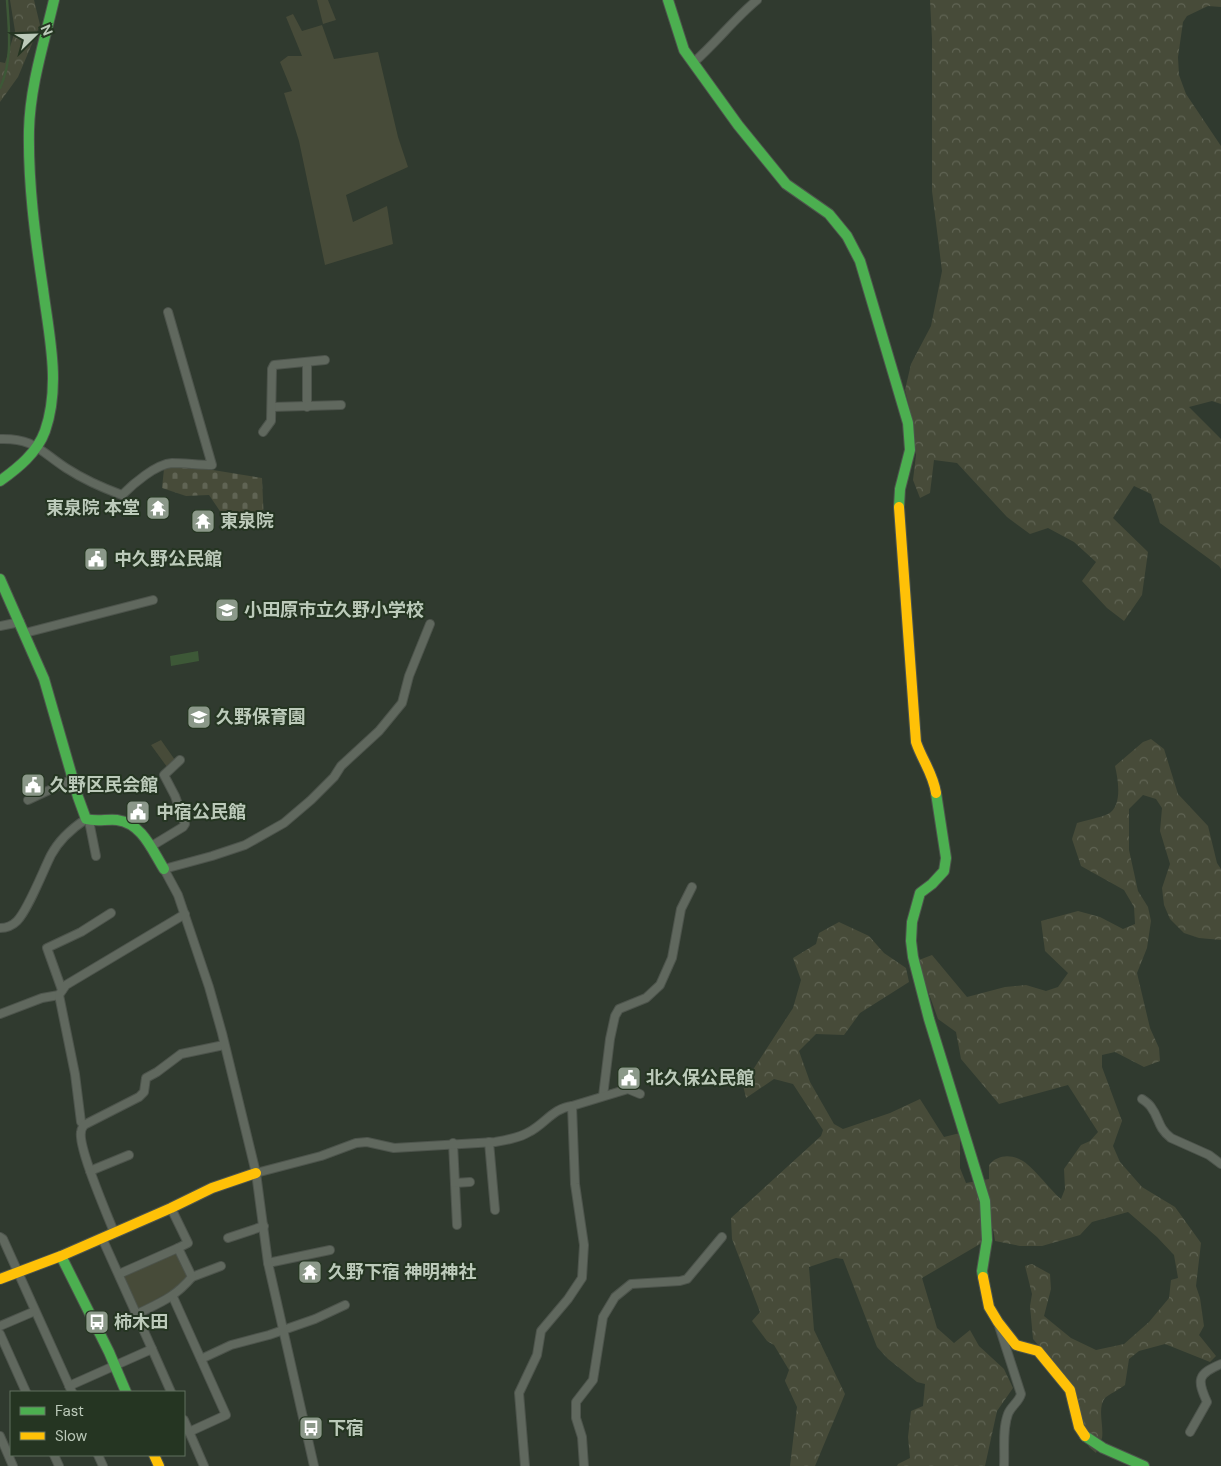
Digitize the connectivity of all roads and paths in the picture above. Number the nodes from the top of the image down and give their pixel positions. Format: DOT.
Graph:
graph roads {
  1 [pos="54,0"];
  2 [pos="668,0"];
  3 [pos="757,0"];
  4 [pos="693,63"];
  5 [pos="168,312"];
  6 [pos="325,360"];
  7 [pos="307,362"];
  8 [pos="340,405"];
  9 [pos="272,407"];
  10 [pos="307,407"];
  11 [pos="263,432"];
  12 [pos="0,439"];
  13 [pos="38,446"];
  14 [pos="0,481"];
  15 [pos="0,578"];
  16 [pos="153,600"];
  17 [pos="20,622"];
  18 [pos="430,624"];
  19 [pos="0,626"];
  20 [pos="25,633"];
  21 [pos="180,760"];
  22 [pos="73,779"];
  23 [pos="28,800"];
  24 [pos="88,820"];
  25 [pos="150,847"];
  26 [pos="96,856"];
  27 [pos="164,869"];
  28 [pos="692,887"];
  29 [pos="111,913"];
  30 [pos="185,914"];
  31 [pos="0,928"];
  32 [pos="61,992"];
  33 [pos="0,1014"];
  34 [pos="224,1045"];
  35 [pos="640,1094"];
  36 [pos="603,1096"];
  37 [pos="1142,1098"];
  38 [pos="572,1106"];
  39 [pos="84,1124"];
  40 [pos="490,1142"];
  41 [pos="453,1143"];
  42 [pos="129,1155"];
  43 [pos="1221,1164"];
  44 [pos="90,1171"];
  45 [pos="256,1173"];
  46 [pos="470,1182"];
  47 [pos="455,1183"];
  48 [pos="171,1208"];
  49 [pos="495,1210"];
  50 [pos="457,1225"];
  51 [pos="264,1226"];
  52 [pos="114,1232"];
  53 [pos="0,1237"];
  54 [pos="722,1237"];
  55 [pos="102,1238"];
  56 [pos="228,1238"];
  57 [pos="178,1248"];
  58 [pos="330,1250"];
  59 [pos="62,1256"];
  60 [pos="268,1263"];
  61 [pos="221,1266"];
  62 [pos="18,1273"];
  63 [pos="119,1274"];
  64 [pos="192,1277"];
  65 [pos="0,1279"];
  66 [pos="173,1297"];
  67 [pos="345,1305"];
  68 [pos="35,1310"];
  69 [pos="137,1314"];
  70 [pos="998,1322"];
  71 [pos="0,1326"];
  72 [pos="284,1330"];
  73 [pos="0,1334"];
  74 [pos="152,1349"];
  75 [pos="201,1359"];
  76 [pos="1221,1364"];
  77 [pos="114,1366"];
  78 [pos="71,1389"];
  79 [pos="26,1391"];
  80 [pos="126,1391"];
  81 [pos="171,1391"];
  82 [pos="185,1422"];
  83 [pos="189,1432"];
  84 [pos="1190,1432"];
  85 [pos="0,1436"];
  86 [pos="6,1452"];
  87 [pos="13,1466"];
  88 [pos="204,1466"];
  89 [pos="314,1466"];
  90 [pos="525,1466"];
  91 [pos="584,1466"];
  92 [pos="1004,1466"];
  93 [pos="1144,1466"];
  1 -- 13 [label="street"];
  2 -- 4 [label="street"];
  3 -- 4 [label="street"];
  4 -- 70 [label="street"];
  5 -- 13 [label="street"];
  6 -- 7 [label="street"];
  7 -- 9 [label="street"];
  7 -- 10 [label="street"];
  8 -- 10 [label="street"];
  9 -- 10 [label="street"];
  9 -- 11 [label="street"];
  12 -- 13 [label="street"];
  13 -- 14 [label="street"];
  15 -- 17 [label="street"];
  16 -- 20 [label="street"];
  17 -- 19 [label="street"];
  17 -- 20 [label="street"];
  18 -- 27 [label="street"];
  20 -- 22 [label="street"];
  21 -- 25 [label="street"];
  22 -- 23 [label="street"];
  22 -- 24 [label="street"];
  24 -- 25 [label="street"];
  24 -- 26 [label="street"];
  24 -- 31 [label="street"];
  25 -- 27 [label="street"];
  27 -- 30 [label="street"];
  28 -- 36 [label="street"];
  29 -- 32 [label="street"];
  30 -- 32 [label="street"];
  30 -- 34 [label="street"];
  32 -- 33 [label="street"];
  32 -- 39 [label="street"];
  34 -- 39 [label="street"];
  34 -- 45 [label="street"];
  35 -- 36 [label="street"];
  36 -- 38 [label="street"];
  37 -- 43 [label="street"];
  38 -- 40 [label="street"];
  38 -- 90 [label="street"];
  39 -- 44 [label="street"];
  40 -- 41 [label="street"];
  40 -- 49 [label="street"];
  41 -- 45 [label="street"];
  41 -- 47 [label="street"];
  42 -- 44 [label="street"];
  44 -- 52 [label="street"];
  45 -- 48 [label="street"];
  45 -- 51 [label="street"];
  46 -- 47 [label="street"];
  47 -- 50 [label="street"];
  48 -- 52 [label="street"];
  48 -- 57 [label="street"];
  51 -- 56 [label="street"];
  51 -- 60 [label="street"];
  52 -- 55 [label="street"];
  53 -- 62 [label="street"];
  54 -- 91 [label="street"];
  55 -- 59 [label="street"];
  55 -- 63 [label="street"];
  57 -- 63 [label="street"];
  57 -- 64 [label="street"];
  58 -- 60 [label="street"];
  59 -- 62 [label="street"];
  59 -- 77 [label="street"];
  60 -- 72 [label="street"];
  61 -- 64 [label="street"];
  62 -- 65 [label="street"];
  62 -- 68 [label="street"];
  63 -- 69 [label="street"];
  64 -- 66 [label="street"];
  66 -- 69 [label="street"];
  66 -- 75 [label="street"];
  67 -- 72 [label="street"];
  68 -- 71 [label="street"];
  68 -- 78 [label="street"];
  69 -- 74 [label="street"];
  70 -- 92 [label="street"];
  70 -- 93 [label="street"];
  72 -- 75 [label="street"];
  72 -- 89 [label="street"];
  73 -- 79 [label="street"];
  74 -- 77 [label="street"];
  74 -- 81 [label="street"];
  75 -- 83 [label="street"];
  76 -- 84 [label="street"];
  77 -- 78 [label="street"];
  77 -- 80 [label="street"];
  82 -- 83 [label="street"];
  83 -- 88 [label="street"];
  85 -- 86 [label="street"];
  86 -- 87 [label="street"];
}
